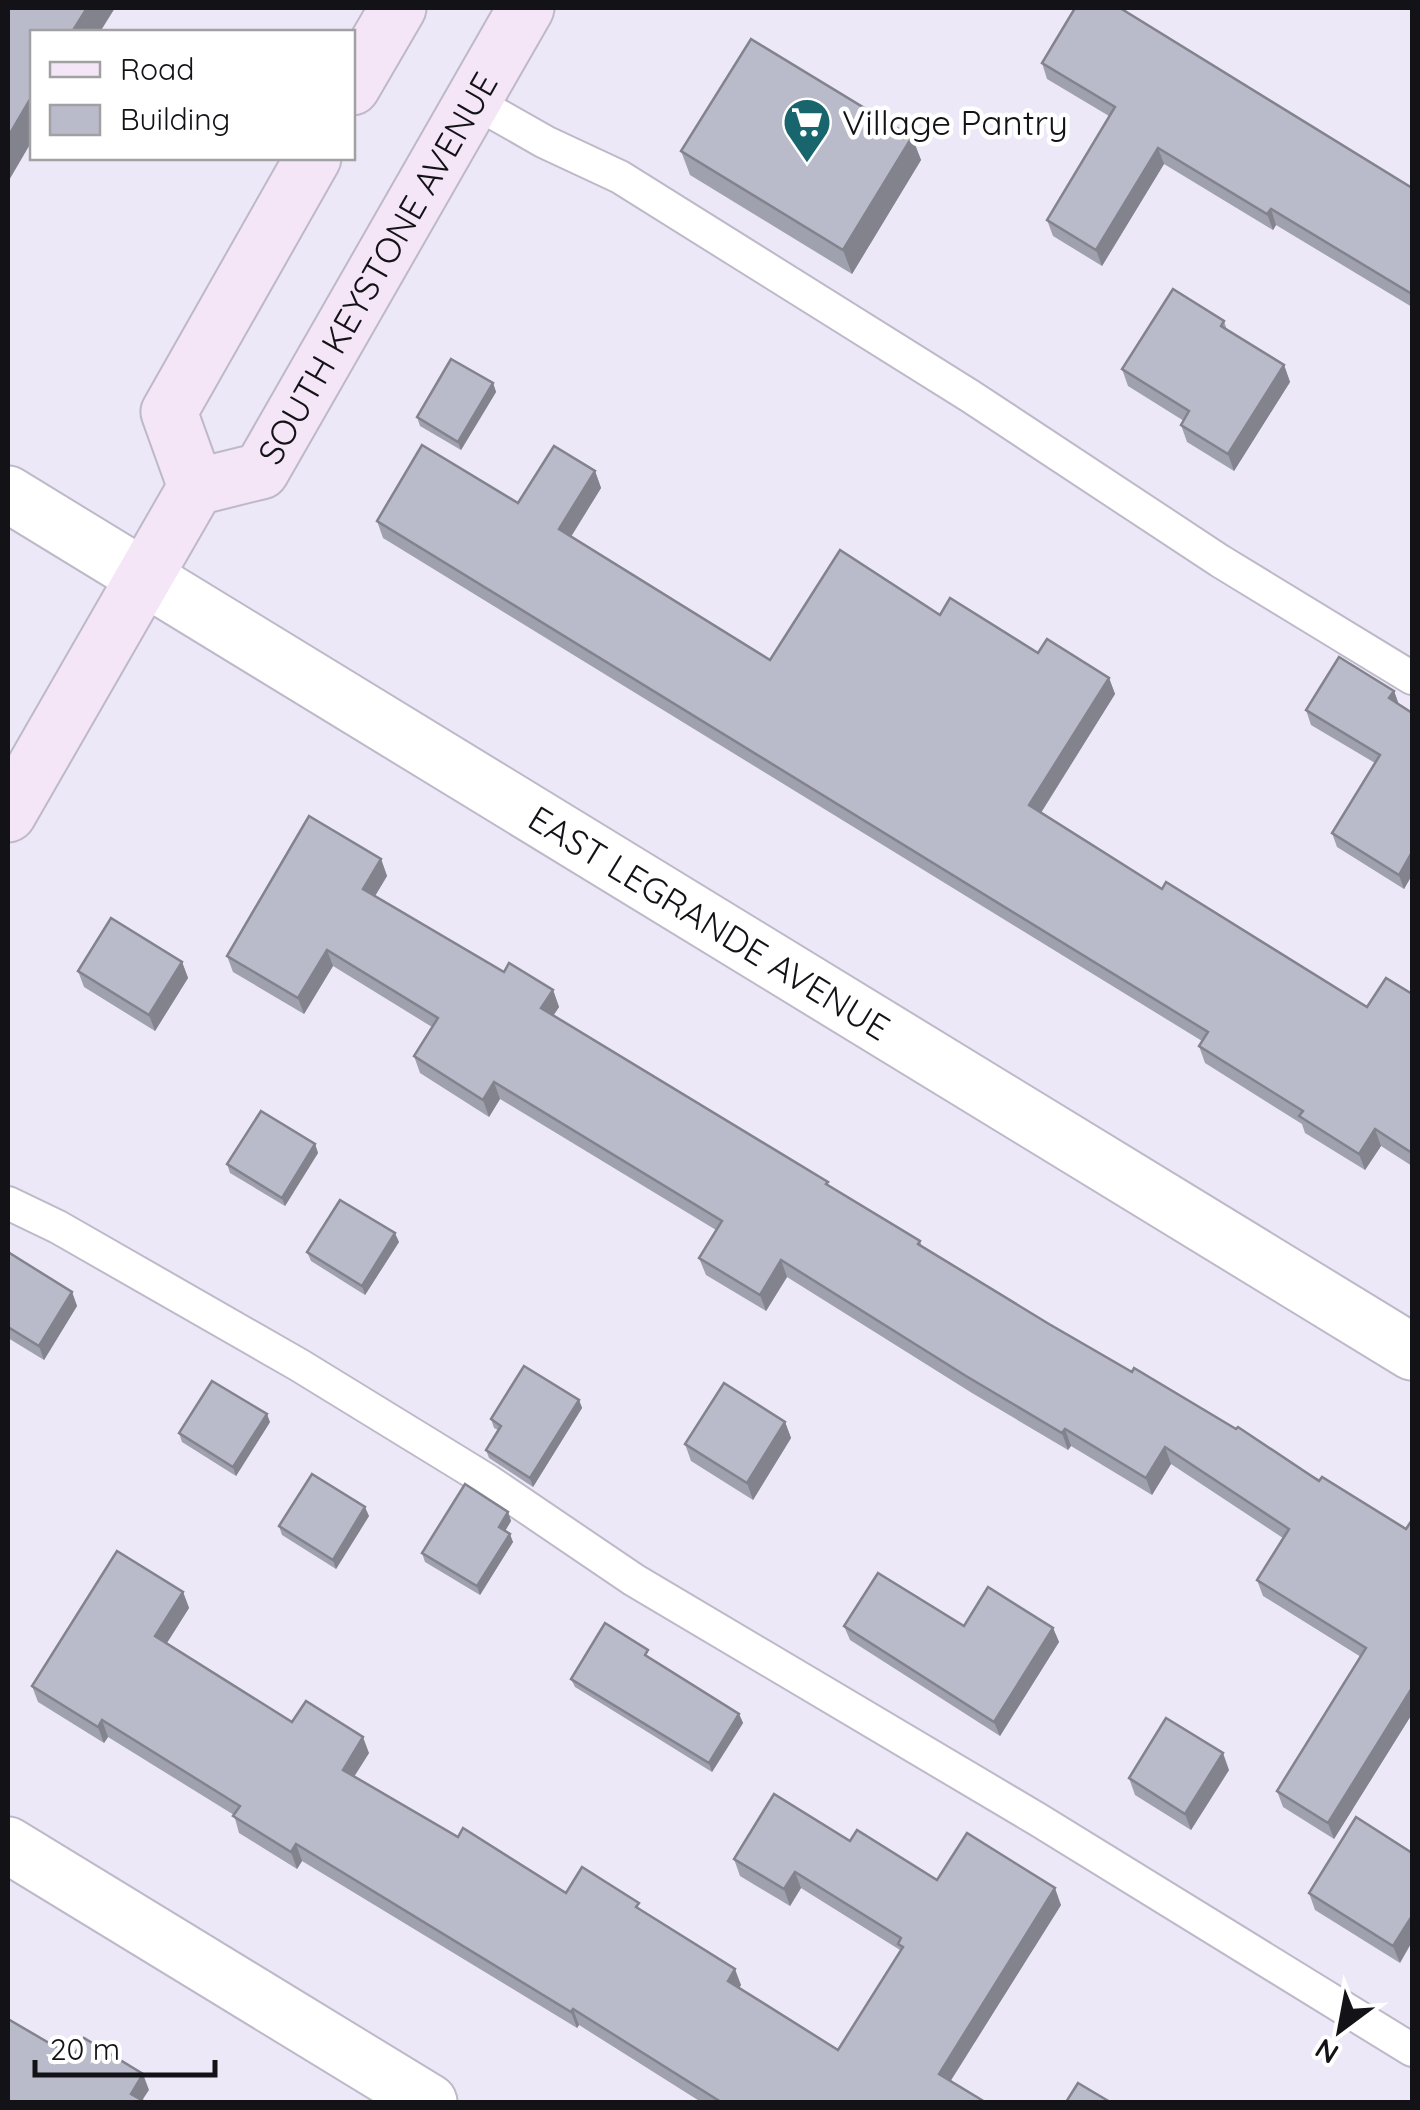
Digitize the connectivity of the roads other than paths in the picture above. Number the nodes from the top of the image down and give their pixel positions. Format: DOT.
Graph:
graph roads {
  1 [pos="398,8"];
  2 [pos="526,8"];
  3 [pos="355,82"];
  4 [pos="473,101"];
  5 [pos="312,160"];
  6 [pos="196,487"];
  7 [pos="8,494"];
  8 [pos="145,578"];
  9 [pos="1412,678"];
  10 [pos="8,814"];
  11 [pos="8,1203"];
  12 [pos="1412,1352"];
  13 [pos="8,1844"];
  14 [pos="1412,2050"];
  15 [pos="429,2102"];
  1 -- 3 [label="main road"];
  2 -- 4 [label="main road, SOUTH KEYSTONE AVENUE"];
  4 -- 6 [label="main road, SOUTH KEYSTONE AVENUE"];
  4 -- 9 [label="lane"];
  5 -- 6 [label="main road"];
  6 -- 8 [label="main road"];
  7 -- 8 [label="street, EAST LEGRANDE AVENUE"];
  8 -- 10 [label="main road"];
  8 -- 12 [label="street, EAST LEGRANDE AVENUE"];
  11 -- 14 [label="lane"];
  13 -- 15 [label="street"];
}
